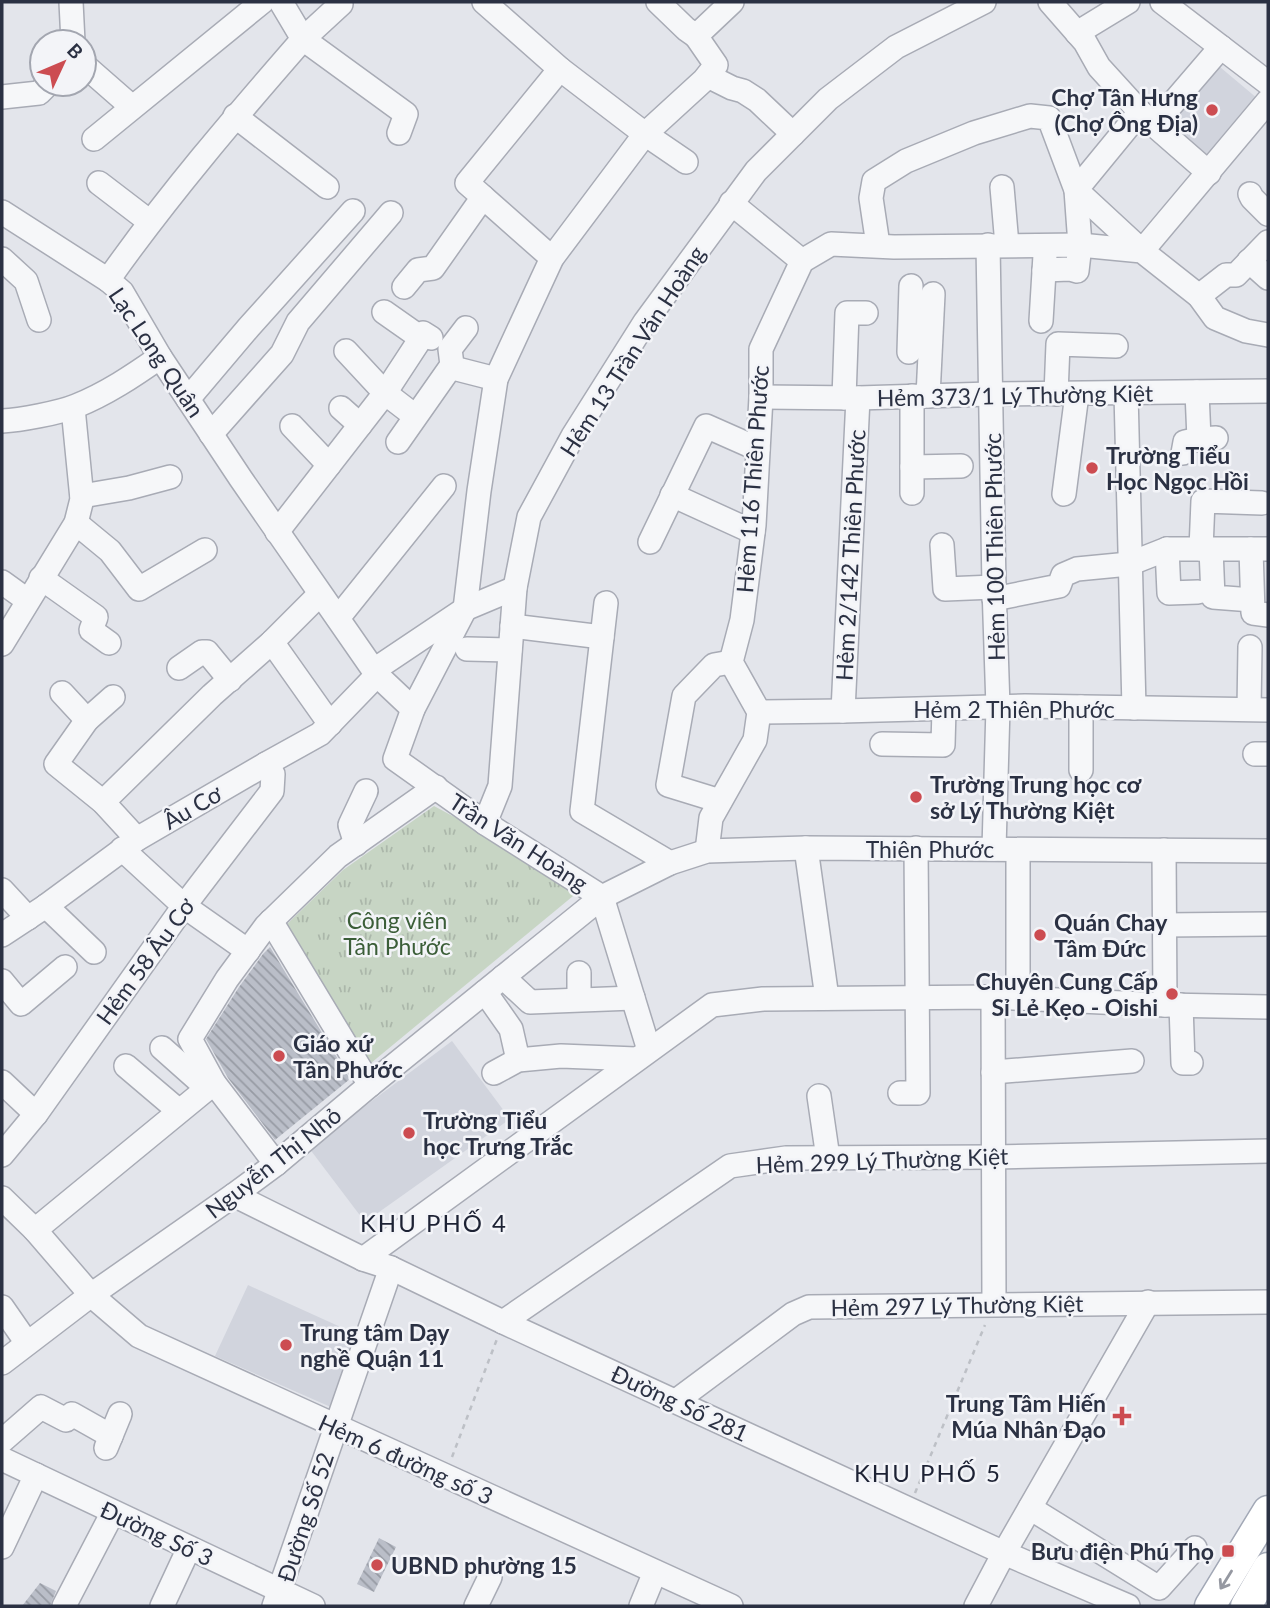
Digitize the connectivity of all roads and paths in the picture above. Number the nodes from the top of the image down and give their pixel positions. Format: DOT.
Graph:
graph roads {
  1 [pos="71,2"];
  2 [pos="262,2"];
  3 [pos="281,2"];
  4 [pos="484,2"];
  5 [pos="658,2"];
  6 [pos="732,2"];
  7 [pos="985,2"];
  8 [pos="1050,2"];
  9 [pos="1128,2"];
  10 [pos="1162,2"];
  11 [pos="341,4"];
  12 [pos="72,28"];
  13 [pos="1077,33"];
  14 [pos="696,36"];
  15 [pos="303,39"];
  16 [pos="1221,47"];
  17 [pos="560,69"];
  18 [pos="708,76"];
  19 [pos="98,77"];
  20 [pos="1268,83"];
  21 [pos="28,94"];
  22 [pos="2,97"];
  23 [pos="1268,101"];
  24 [pos="132,107"];
  25 [pos="235,116"];
  26 [pos="1147,118"];
  27 [pos="399,133"];
  28 [pos="645,134"];
  29 [pos="793,134"];
  30 [pos="94,138"];
  31 [pos="686,162"];
  32 [pos="1209,173"];
  33 [pos="99,183"];
  34 [pos="327,187"];
  35 [pos="1002,187"];
  36 [pos="1076,190"];
  37 [pos="1250,194"];
  38 [pos="483,197"];
  39 [pos="731,203"];
  40 [pos="353,211"];
  41 [pos="2,212"];
  42 [pos="391,213"];
  43 [pos="1268,214"];
  44 [pos="150,222"];
  45 [pos="1268,242"];
  46 [pos="878,245"];
  47 [pos="998,245"];
  48 [pos="1046,245"];
  49 [pos="1080,245"];
  50 [pos="1142,251"];
  51 [pos="2,258"];
  52 [pos="552,258"];
  53 [pos="802,261"];
  54 [pos="1249,261"];
  55 [pos="1044,270"];
  56 [pos="1268,278"];
  57 [pos="108,280"];
  58 [pos="911,286"];
  59 [pos="404,287"];
  60 [pos="933,294"];
  61 [pos="1199,296"];
  62 [pos="384,312"];
  63 [pos="866,313"];
  64 [pos="921,318"];
  65 [pos="39,320"];
  66 [pos="1041,321"];
  67 [pos="466,328"];
  68 [pos="1268,335"];
  69 [pos="421,338"];
  70 [pos="1116,346"];
  71 [pos="346,351"];
  72 [pos="160,357"];
  73 [pos="451,357"];
  74 [pos="496,379"];
  75 [pos="1268,391"];
  76 [pos="1197,392"];
  77 [pos="385,393"];
  78 [pos="1126,393"];
  79 [pos="990,394"];
  80 [pos="1066,394"];
  81 [pos="920,396"];
  82 [pos="761,397"];
  83 [pos="851,398"];
  84 [pos="188,399"];
  85 [pos="73,408"];
  86 [pos="341,408"];
  87 [pos="415,416"];
  88 [pos="2,421"];
  89 [pos="360,425"];
  90 [pos="292,426"];
  91 [pos="211,434"];
  92 [pos="398,442"];
  93 [pos="1199,443"];
  94 [pos="758,449"];
  95 [pos="329,466"];
  96 [pos="961,466"];
  97 [pos="912,467"];
  98 [pos="170,477"];
  99 [pos="444,486"];
  100 [pos="912,493"];
  101 [pos="1064,494"];
  102 [pos="672,495"];
  103 [pos="82,496"];
  104 [pos="1262,503"];
  105 [pos="76,523"];
  106 [pos="753,532"];
  107 [pos="277,533"];
  108 [pos="650,542"];
  109 [pos="942,545"];
  110 [pos="1167,549"];
  111 [pos="1206,549"];
  112 [pos="1260,549"];
  113 [pos="205,550"];
  114 [pos="1129,564"];
  115 [pos="41,578"];
  116 [pos="2,582"];
  117 [pos="515,588"];
  118 [pos="994,593"];
  119 [pos="1198,593"];
  120 [pos="320,594"];
  121 [pos="27,600"];
  122 [pos="606,603"];
  123 [pos="1260,608"];
  124 [pos="466,609"];
  125 [pos="338,618"];
  126 [pos="512,626"];
  127 [pos="602,637"];
  128 [pos="272,642"];
  129 [pos="109,643"];
  130 [pos="2,644"];
  131 [pos="1250,647"];
  132 [pos="467,649"];
  133 [pos="510,650"];
  134 [pos="731,662"];
  135 [pos="179,668"];
  136 [pos="375,673"];
  137 [pos="230,680"];
  138 [pos="62,693"];
  139 [pos="113,697"];
  140 [pos="998,707"];
  141 [pos="1082,707"];
  142 [pos="1133,708"];
  143 [pos="413,709"];
  144 [pos="944,709"];
  145 [pos="1259,709"];
  146 [pos="843,711"];
  147 [pos="759,712"];
  148 [pos="87,720"];
  149 [pos="330,724"];
  150 [pos="882,744"];
  151 [pos="266,764"];
  152 [pos="1081,770"];
  153 [pos="436,787"];
  154 [pos="366,792"];
  155 [pos="720,801"];
  156 [pos="103,802"];
  157 [pos="485,823"];
  158 [pos="129,844"];
  159 [pos="356,844"];
  160 [pos="806,848"];
  161 [pos="916,848"];
  162 [pos="994,849"];
  163 [pos="1018,850"];
  164 [pos="1164,850"];
  165 [pos="707,851"];
  166 [pos="1268,851"];
  167 [pos="670,863"];
  168 [pos="2,890"];
  169 [pos="602,897"];
  170 [pos="184,906"];
  171 [pos="37,912"];
  172 [pos="271,921"];
  173 [pos="1268,924"];
  174 [pos="1163,925"];
  175 [pos="2,935"];
  176 [pos="248,951"];
  177 [pos="94,952"];
  178 [pos="65,967"];
  179 [pos="579,973"];
  180 [pos="503,977"];
  181 [pos="485,992"];
  182 [pos="6,995"];
  183 [pos="993,997"];
  184 [pos="1018,997"];
  185 [pos="633,998"];
  186 [pos="827,998"];
  187 [pos="917,998"];
  188 [pos="579,999"];
  189 [pos="1173,1005"];
  190 [pos="1268,1007"];
  191 [pos="162,1048"];
  192 [pos="642,1055"];
  193 [pos="518,1060"];
  194 [pos="1132,1061"];
  195 [pos="1191,1063"];
  196 [pos="126,1066"];
  197 [pos="993,1072"];
  198 [pos="495,1073"];
  199 [pos="211,1085"];
  200 [pos="370,1085"];
  201 [pos="5,1092"];
  202 [pos="900,1093"];
  203 [pos="820,1096"];
  204 [pos="179,1111"];
  205 [pos="36,1114"];
  206 [pos="1268,1151"];
  207 [pos="2,1155"];
  208 [pos="994,1157"];
  209 [pos="828,1158"];
  210 [pos="276,1164"];
  211 [pos="234,1195"];
  212 [pos="2,1198"];
  213 [pos="35,1230"];
  214 [pos="363,1259"];
  215 [pos="391,1268"];
  216 [pos="91,1295"];
  217 [pos="1148,1302"];
  218 [pos="1268,1302"];
  219 [pos="994,1304"];
  220 [pos="2,1307"];
  221 [pos="503,1322"];
  222 [pos="27,1343"];
  223 [pos="2,1363"];
  224 [pos="676,1401"];
  225 [pos="120,1414"];
  226 [pos="335,1427"];
  227 [pos="2,1441"];
  228 [pos="2,1459"];
  229 [pos="36,1475"];
  230 [pos="445,1476"];
  231 [pos="1030,1508"];
  232 [pos="908,1509"];
  233 [pos="113,1512"];
  234 [pos="1265,1526"];
  235 [pos="2,1546"];
  236 [pos="189,1548"];
  237 [pos="1195,1548"];
  238 [pos="1004,1553"];
  239 [pos="1268,1568"];
  240 [pos="655,1572"];
  241 [pos="490,1577"];
  242 [pos="277,1599"];
  243 [pos="629,1605"];
  244 [pos="64,1606"];
  245 [pos="162,1606"];
  246 [pos="313,1606"];
  247 [pos="476,1606"];
  248 [pos="731,1606"];
  249 [pos="976,1606"];
  250 [pos="1128,1606"];
  251 [pos="1210,1606"];
  252 [pos="1246,1606"];
  1 -- 12 [label="street"];
  2 -- 24 [label="street"];
  3 -- 15 [label="street"];
  4 -- 17 [label="street"];
  5 -- 14 [label="street"];
  6 -- 14 [label="street"];
  7 -- 29 [label="street, Hẻm 13 Trần Văn Hoàng"];
  8 -- 13 [label="street"];
  9 -- 13 [label="street"];
  10 -- 16 [label="street"];
  11 -- 15 [label="street, Lạc Long Quân"];
  13 -- 26 [label="street"];
  14 -- 18 [label="street"];
  15 -- 25 [label="street, Lạc Long Quân"];
  15 -- 27 [label="street"];
  16 -- 20 [label="street"];
  16 -- 26 [label="street"];
  17 -- 28 [label="street"];
  17 -- 38 [label="street"];
  18 -- 28 [label="street"];
  18 -- 29 [label="street"];
  19 -- 24 [label="street"];
  21 -- 22 [label="street"];
  23 -- 32 [label="street"];
  24 -- 30 [label="street"];
  25 -- 34 [label="street"];
  25 -- 44 [label="street, Lạc Long Quân"];
  26 -- 32 [label="street"];
  26 -- 36 [label="street"];
  28 -- 31 [label="street"];
  28 -- 52 [label="street"];
  29 -- 39 [label="street, Hẻm 13 Trần Văn Hoàng"];
  32 -- 50 [label="street"];
  33 -- 44 [label="street"];
  35 -- 47 [label="street, Hẻm 100 Thiên Phước"];
  36 -- 46 [label="street"];
  36 -- 49 [label="street"];
  36 -- 50 [label="street"];
  37 -- 43 [label="street"];
  38 -- 52 [label="street"];
  38 -- 59 [label="street"];
  39 -- 53 [label="street"];
  39 -- 117 [label="street, Hẻm 13 Trần Văn Hoàng"];
  40 -- 84 [label="street"];
  41 -- 57 [label="street"];
  42 -- 91 [label="street"];
  44 -- 57 [label="street, Lạc Long Quân"];
  45 -- 54 [label="street"];
  46 -- 47 [label="street"];
  46 -- 53 [label="street"];
  47 -- 48 [label="street"];
  47 -- 79 [label="street, Hẻm 100 Thiên Phước"];
  48 -- 49 [label="street"];
  48 -- 55 [label="street"];
  49 -- 50 [label="street"];
  49 -- 55 [label="street"];
  50 -- 61 [label="street"];
  51 -- 65 [label="street"];
  52 -- 74 [label="street"];
  53 -- 82 [label="street, Hẻm 116 Thiên Phước"];
  54 -- 56 [label="street"];
  54 -- 61 [label="street"];
  55 -- 66 [label="street"];
  57 -- 72 [label="street, Lạc Long Quân"];
  58 -- 64 [label="street"];
  60 -- 64 [label="street"];
  61 -- 68 [label="street"];
  62 -- 69 [label="street"];
  63 -- 83 [label="street, Hẻm 2/142 Thiên Phước"];
  64 -- 81 [label="street"];
  67 -- 73 [label="street"];
  69 -- 73 [label="street"];
  69 -- 77 [label="street"];
  70 -- 80 [label="street"];
  71 -- 77 [label="street"];
  72 -- 84 [label="street, Lạc Long Quân"];
  72 -- 85 [label="street"];
  73 -- 74 [label="street"];
  73 -- 87 [label="street"];
  74 -- 124 [label="street"];
  75 -- 76 [label="street, Hẻm 373/1 Lý Thường Kiệt"];
  76 -- 78 [label="street, Hẻm 373/1 Lý Thường Kiệt"];
  76 -- 93 [label="street"];
  77 -- 87 [label="street"];
  77 -- 89 [label="street"];
  78 -- 80 [label="street, Hẻm 373/1 Lý Thường Kiệt"];
  78 -- 114 [label="street"];
  79 -- 80 [label="street, Hẻm 373/1 Lý Thường Kiệt"];
  79 -- 81 [label="street, Hẻm 373/1 Lý Thường Kiệt"];
  79 -- 118 [label="street, Hẻm 100 Thiên Phước"];
  80 -- 101 [label="street"];
  81 -- 83 [label="street, Hẻm 373/1 Lý Thường Kiệt"];
  81 -- 97 [label="street"];
  82 -- 83 [label="street, Hẻm 373/1 Lý Thường Kiệt"];
  82 -- 94 [label="street, Hẻm 116 Thiên Phước"];
  83 -- 146 [label="street, Hẻm 2/142 Thiên Phước"];
  84 -- 91 [label="street, Lạc Long Quân"];
  85 -- 88 [label="street"];
  85 -- 103 [label="street"];
  86 -- 89 [label="street"];
  87 -- 92 [label="street"];
  89 -- 95 [label="street"];
  90 -- 95 [label="street"];
  91 -- 107 [label="street, Lạc Long Quân"];
  94 -- 102 [label="street"];
  94 -- 106 [label="street, Hẻm 116 Thiên Phước"];
  95 -- 107 [label="street"];
  96 -- 97 [label="street"];
  97 -- 100 [label="street"];
  98 -- 103 [label="street"];
  99 -- 125 [label="street"];
  102 -- 106 [label="street"];
  102 -- 108 [label="street"];
  103 -- 105 [label="street"];
  104 -- 111 [label="street"];
  105 -- 113 [label="street"];
  105 -- 115 [label="street"];
  106 -- 134 [label="street, Hẻm 116 Thiên Phước"];
  107 -- 120 [label="street, Lạc Long Quân"];
  109 -- 118 [label="street"];
  110 -- 111 [label="street"];
  110 -- 114 [label="street"];
  110 -- 119 [label="street"];
  111 -- 112 [label="street"];
  111 -- 123 [label="street"];
  112 -- 123 [label="street"];
  114 -- 118 [label="street"];
  114 -- 142 [label="street"];
  115 -- 121 [label="street"];
  115 -- 129 [label="street"];
  116 -- 121 [label="street"];
  117 -- 124 [label="street"];
  117 -- 126 [label="street, Hẻm 13 Trần Văn Hoàng"];
  118 -- 140 [label="street, Hẻm 100 Thiên Phước"];
  120 -- 125 [label="street, Lạc Long Quân"];
  120 -- 128 [label="street"];
  121 -- 130 [label="street"];
  122 -- 127 [label="street"];
  124 -- 136 [label="street, Âu Cơ"];
  124 -- 143 [label="street, Trần Văn Hoàng"];
  125 -- 136 [label="street, Lạc Long Quân"];
  126 -- 127 [label="street"];
  126 -- 133 [label="street, Hẻm 13 Trần Văn Hoàng"];
  127 -- 167 [label="street"];
  128 -- 137 [label="street"];
  128 -- 149 [label="street"];
  131 -- 145 [label="street"];
  132 -- 133 [label="street"];
  133 -- 157 [label="street, Hẻm 13 Trần Văn Hoàng"];
  134 -- 147 [label="street"];
  134 -- 155 [label="street"];
  135 -- 137 [label="street"];
  136 -- 143 [label="street, Lạc Long Quân"];
  136 -- 149 [label="street, Âu Cơ"];
  137 -- 156 [label="street"];
  138 -- 148 [label="street"];
  139 -- 148 [label="street"];
  140 -- 141 [label="street, Hẻm 2 Thiên Phước"];
  140 -- 144 [label="street, Hẻm 2 Thiên Phước"];
  140 -- 162 [label="street, Hẻm 100 Thiên Phước"];
  141 -- 142 [label="street, Hẻm 2 Thiên Phước"];
  141 -- 152 [label="street"];
  142 -- 145 [label="street, Hẻm 2 Thiên Phước"];
  143 -- 153 [label="street, Trần Văn Hoàng"];
  144 -- 146 [label="street, Hẻm 2 Thiên Phước"];
  144 -- 150 [label="street"];
  146 -- 147 [label="street, Hẻm 2 Thiên Phước"];
  147 -- 155 [label="street"];
  148 -- 156 [label="street"];
  149 -- 151 [label="street, Âu Cơ"];
  151 -- 158 [label="street, Âu Cơ"];
  151 -- 170 [label="street, Hẻm 58 Âu Cơ"];
  153 -- 157 [label="street, Trần Văn Hoàng"];
  153 -- 159 [label="street, Trần Văn Hoàng"];
  154 -- 159 [label="street"];
  155 -- 165 [label="street"];
  156 -- 158 [label="street"];
  157 -- 169 [label="street, Trần Văn Hoàng"];
  158 -- 170 [label="street"];
  158 -- 171 [label="street, Âu Cơ"];
  159 -- 172 [label="street, Trần Văn Hoàng"];
  160 -- 161 [label="street, Thiên Phước"];
  160 -- 165 [label="street, Thiên Phước"];
  160 -- 186 [label="street"];
  161 -- 162 [label="street, Thiên Phước"];
  161 -- 187 [label="street"];
  162 -- 163 [label="street, Thiên Phước"];
  163 -- 164 [label="street, Thiên Phước"];
  163 -- 184 [label="street"];
  164 -- 166 [label="street, Thiên Phước"];
  164 -- 174 [label="street"];
  165 -- 167 [label="street, Thiên Phước"];
  167 -- 169 [label="street, Thiên Phước"];
  168 -- 171 [label="street"];
  169 -- 180 [label="street, Nguyễn Thị Nhỏ"];
  169 -- 185 [label="street"];
  170 -- 176 [label="street"];
  170 -- 205 [label="street, Hẻm 58 Âu Cơ"];
  171 -- 175 [label="street, Âu Cơ"];
  171 -- 177 [label="street"];
  172 -- 176 [label="street, Trần Văn Hoàng"];
  172 -- 200 [label="street"];
  173 -- 174 [label="street"];
  174 -- 189 [label="street"];
  176 -- 199 [label="street, Trần Văn Hoàng"];
  178 -- 182 [label="street"];
  179 -- 188 [label="street"];
  180 -- 181 [label="street, Nguyễn Thị Nhỏ"];
  180 -- 188 [label="street"];
  181 -- 193 [label="street"];
  181 -- 200 [label="street, Nguyễn Thị Nhỏ"];
  183 -- 184 [label="street"];
  183 -- 187 [label="street"];
  183 -- 197 [label="street"];
  184 -- 189 [label="street"];
  185 -- 188 [label="street"];
  185 -- 192 [label="street"];
  186 -- 187 [label="street"];
  186 -- 192 [label="street"];
  187 -- 202 [label="street"];
  189 -- 190 [label="street"];
  189 -- 195 [label="street"];
  191 -- 199 [label="street"];
  192 -- 193 [label="street"];
  192 -- 214 [label="street"];
  193 -- 198 [label="street"];
  194 -- 197 [label="street"];
  196 -- 204 [label="street"];
  197 -- 208 [label="street"];
  199 -- 204 [label="street"];
  199 -- 210 [label="street, Trần Văn Hoàng"];
  200 -- 210 [label="street, Nguyễn Thị Nhỏ"];
  201 -- 205 [label="street"];
  203 -- 209 [label="street"];
  204 -- 213 [label="street"];
  205 -- 207 [label="street, Hẻm 58 Âu Cơ"];
  206 -- 208 [label="street, Hẻm 299 Lý Thường Kiệt"];
  208 -- 209 [label="street, Hẻm 299 Lý Thường Kiệt"];
  208 -- 219 [label="street"];
  209 -- 221 [label="street, Hẻm 299 Lý Thường Kiệt"];
  210 -- 211 [label="street, Nguyễn Thị Nhỏ"];
  211 -- 214 [label="street, Đường Số 281"];
  211 -- 216 [label="street, Nguyễn Thị Nhỏ"];
  212 -- 213 [label="street, Hẻm 6 đường số 3"];
  213 -- 216 [label="street, Hẻm 6 đường số 3"];
  214 -- 215 [label="street, Đường Số 281"];
  215 -- 221 [label="street, Đường Số 281"];
  215 -- 226 [label="street, Đường Số 52"];
  216 -- 222 [label="street, Nguyễn Thị Nhỏ"];
  216 -- 226 [label="street, Hẻm 6 đường số 3"];
  217 -- 218 [label="street, Hẻm 297 Lý Thường Kiệt"];
  217 -- 219 [label="street, Hẻm 297 Lý Thường Kiệt"];
  217 -- 231 [label="street"];
  219 -- 224 [label="street, Hẻm 297 Lý Thường Kiệt"];
  219 -- 232 [label="path"];
  220 -- 222 [label="street"];
  221 -- 224 [label="street, Đường Số 281"];
  221 -- 230 [label="path"];
  222 -- 223 [label="street, Nguyễn Thị Nhỏ"];
  224 -- 232 [label="street, Đường Số 281"];
  225 -- 227 [label="street"];
  226 -- 230 [label="street, Hẻm 6 đường số 3"];
  226 -- 242 [label="street, Đường Số 52"];
  228 -- 229 [label="street, Đường Số 3"];
  229 -- 233 [label="street, Đường Số 3"];
  229 -- 235 [label="street"];
  230 -- 240 [label="street, Hẻm 6 đường số 3"];
  231 -- 237 [label="street"];
  231 -- 238 [label="street"];
  232 -- 238 [label="street, Đường Số 281"];
  233 -- 236 [label="street, Đường Số 3"];
  233 -- 244 [label="street"];
  234 -- 251 [label="main road, one-way"];
  236 -- 242 [label="street, Đường Số 3"];
  236 -- 245 [label="street"];
  238 -- 249 [label="street"];
  238 -- 250 [label="street, Đường Số 281"];
  239 -- 252 [label="main road"];
  240 -- 243 [label="street"];
  240 -- 248 [label="street, Hẻm 6 đường số 3"];
  241 -- 247 [label="street"];
  242 -- 246 [label="street, Đường Số 3"];
}
